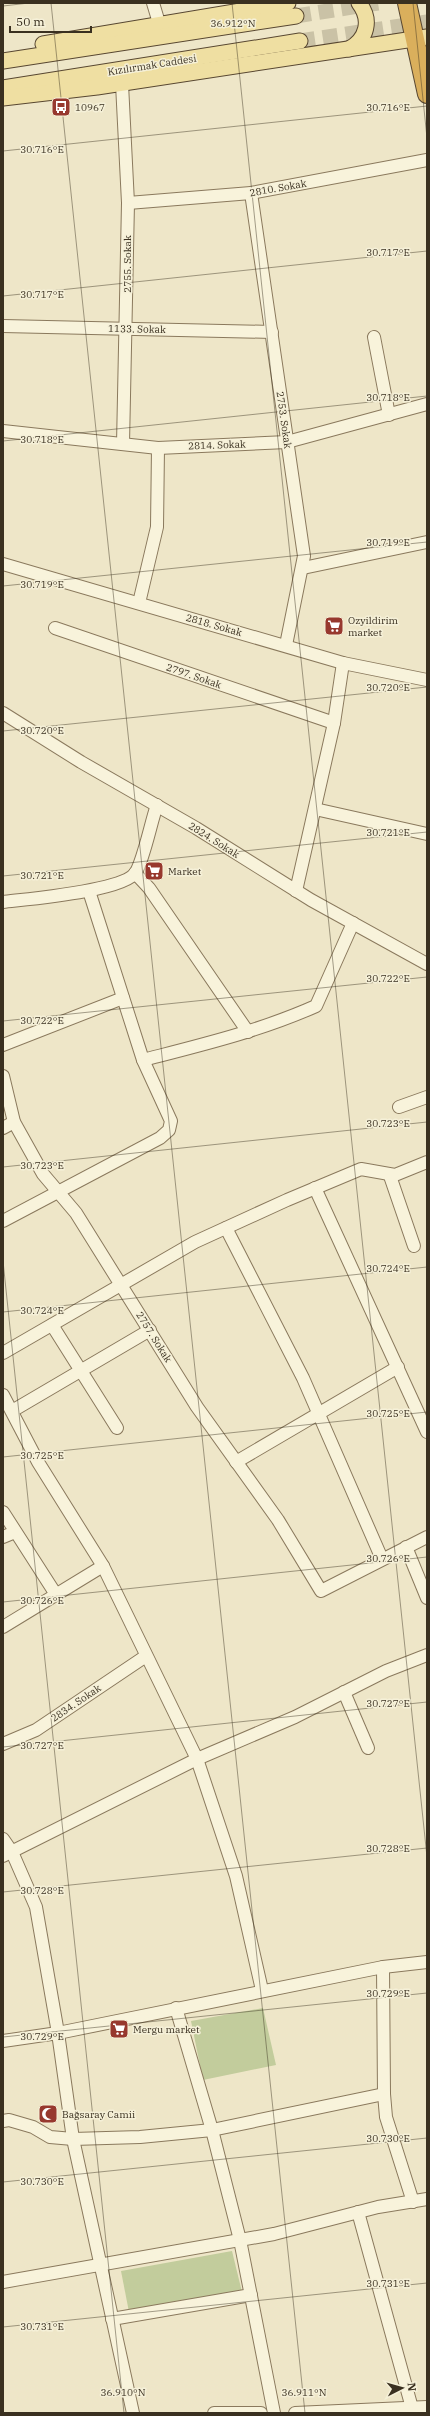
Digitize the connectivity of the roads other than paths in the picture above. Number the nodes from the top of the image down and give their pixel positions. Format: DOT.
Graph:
graph roads {
  1 [pos="153,3"];
  2 [pos="288,3"];
  3 [pos="359,3"];
  4 [pos="407,3"];
  5 [pos="296,16"];
  6 [pos="159,23"];
  7 [pos="421,38"];
  8 [pos="300,41"];
  9 [pos="348,49"];
  10 [pos="3,51"];
  11 [pos="3,61"];
  12 [pos="122,84"];
  13 [pos="3,88"];
  14 [pos="427,94"];
  15 [pos="3,98"];
  16 [pos="427,160"];
  17 [pos="251,193"];
  18 [pos="128,203"];
  19 [pos="3,326"];
  20 [pos="127,329"];
  21 [pos="272,332"];
  22 [pos="374,337"];
  23 [pos="427,404"];
  24 [pos="389,415"];
  25 [pos="3,431"];
  26 [pos="287,442"];
  27 [pos="123,444"];
  28 [pos="158,448"];
  29 [pos="427,542"];
  30 [pos="3,564"];
  31 [pos="303,568"];
  32 [pos="138,603"];
  33 [pos="55,628"];
  34 [pos="286,645"];
  35 [pos="343,663"];
  36 [pos="427,680"];
  37 [pos="3,713"];
  38 [pos="334,723"];
  39 [pos="157,805"];
  40 [pos="315,809"];
  41 [pos="427,834"];
  42 [pos="135,873"];
  43 [pos="89,891"];
  44 [pos="296,891"];
  45 [pos="3,902"];
  46 [pos="353,923"];
  47 [pos="427,964"];
  48 [pos="123,998"];
  49 [pos="248,1032"];
  50 [pos="3,1045"];
  51 [pos="143,1060"];
  52 [pos="3,1076"];
  53 [pos="427,1097"];
  54 [pos="399,1107"];
  55 [pos="8,1125"];
  56 [pos="427,1162"];
  57 [pos="390,1176"];
  58 [pos="315,1188"];
  59 [pos="59,1192"];
  60 [pos="3,1221"];
  61 [pos="226,1228"];
  62 [pos="414,1246"];
  63 [pos="121,1286"];
  64 [pos="52,1325"];
  65 [pos="150,1330"];
  66 [pos="3,1353"];
  67 [pos="398,1367"];
  68 [pos="80,1371"];
  69 [pos="3,1394"];
  70 [pos="12,1411"];
  71 [pos="318,1414"];
  72 [pos="117,1428"];
  73 [pos="427,1432"];
  74 [pos="236,1462"];
  75 [pos="3,1512"];
  76 [pos="15,1532"];
  77 [pos="3,1537"];
  78 [pos="427,1538"];
  79 [pos="406,1547"];
  80 [pos="382,1559"];
  81 [pos="103,1566"];
  82 [pos="55,1593"];
  83 [pos="427,1598"];
  84 [pos="3,1627"];
  85 [pos="427,1655"];
  86 [pos="146,1656"];
  87 [pos="344,1692"];
  88 [pos="3,1744"];
  89 [pos="368,1748"];
  90 [pos="197,1759"];
  91 [pos="3,1839"];
  92 [pos="7,1854"];
  93 [pos="427,1962"];
  94 [pos="383,1967"];
  95 [pos="262,1990"];
  96 [pos="176,2008"];
  97 [pos="58,2033"];
  98 [pos="3,2041"];
  99 [pos="384,2094"];
  100 [pos="3,2121"];
  101 [pos="212,2130"];
  102 [pos="73,2139"];
  103 [pos="427,2199"];
  104 [pos="413,2202"];
  105 [pos="358,2212"];
  106 [pos="240,2240"];
  107 [pos="99,2266"];
  108 [pos="3,2282"];
  109 [pos="251,2295"];
  110 [pos="112,2319"];
  111 [pos="427,2407"];
  112 [pos="412,2408"];
  113 [pos="133,2413"];
  114 [pos="214,2413"];
  115 [pos="261,2413"];
  116 [pos="274,2413"];
  117 [pos="295,2413"];
  1 -- 6 [label="street"];
  2 -- 6 [label="main road"];
  3 -- 9 [label="main road"];
  4 -- 7 [label="highway"];
  5 -- 11 [label="main road"];
  6 -- 10 [label="main road"];
  7 -- 9 [label="main road"];
  7 -- 14 [label="highway"];
  8 -- 13 [label="main road, Kızılırmak Caddesi"];
  9 -- 12 [label="main road"];
  12 -- 15 [label="main road"];
  12 -- 18 [label="street, 2755. Sokak"];
  16 -- 17 [label="street, 2810. Sokak"];
  17 -- 18 [label="street, 2810. Sokak"];
  17 -- 21 [label="street, 2753. Sokak"];
  18 -- 20 [label="street, 2755. Sokak"];
  19 -- 20 [label="street, 1133. Sokak"];
  20 -- 21 [label="street, 1133. Sokak"];
  20 -- 27 [label="street, 2755. Sokak"];
  21 -- 26 [label="street, 2753. Sokak"];
  22 -- 24 [label="street"];
  23 -- 24 [label="street, 2814. Sokak"];
  24 -- 26 [label="street, 2814. Sokak"];
  25 -- 27 [label="street, 2814. Sokak"];
  26 -- 28 [label="street, 2814. Sokak"];
  26 -- 31 [label="street, 2753. Sokak"];
  27 -- 28 [label="street, 2814. Sokak"];
  28 -- 32 [label="street"];
  29 -- 31 [label="street"];
  30 -- 32 [label="street, 2818. Sokak"];
  31 -- 34 [label="street, 2753. Sokak"];
  32 -- 34 [label="street, 2818. Sokak"];
  33 -- 38 [label="street, 2797. Sokak"];
  34 -- 35 [label="street, 2818. Sokak"];
  35 -- 36 [label="street, 2818. Sokak"];
  35 -- 38 [label="street"];
  37 -- 39 [label="street, 2824. Sokak"];
  38 -- 40 [label="street"];
  39 -- 42 [label="street"];
  39 -- 44 [label="street, 2824. Sokak"];
  40 -- 41 [label="street"];
  40 -- 44 [label="street"];
  42 -- 43 [label="street"];
  42 -- 49 [label="street"];
  43 -- 45 [label="street"];
  43 -- 48 [label="street"];
  44 -- 46 [label="street, 2824. Sokak"];
  46 -- 47 [label="street, 2824. Sokak"];
  46 -- 49 [label="street"];
  48 -- 50 [label="street"];
  48 -- 51 [label="street"];
  49 -- 51 [label="street"];
  51 -- 59 [label="street"];
  52 -- 55 [label="street, 2757. Sokak"];
  53 -- 54 [label="street"];
  55 -- 59 [label="street, 2757. Sokak"];
  56 -- 57 [label="street"];
  57 -- 58 [label="street"];
  57 -- 62 [label="street"];
  58 -- 61 [label="street"];
  58 -- 67 [label="street"];
  59 -- 60 [label="street"];
  59 -- 63 [label="street, 2757. Sokak"];
  61 -- 63 [label="street"];
  61 -- 71 [label="street"];
  63 -- 64 [label="street"];
  63 -- 65 [label="street, 2757. Sokak"];
  64 -- 66 [label="street"];
  64 -- 68 [label="street"];
  65 -- 68 [label="street"];
  65 -- 74 [label="street, 2757. Sokak"];
  67 -- 71 [label="street"];
  67 -- 73 [label="street"];
  68 -- 70 [label="street"];
  68 -- 72 [label="street"];
  69 -- 70 [label="street"];
  70 -- 81 [label="street"];
  71 -- 74 [label="street"];
  71 -- 80 [label="street"];
  74 -- 80 [label="street, 2757. Sokak"];
  75 -- 76 [label="street"];
  76 -- 77 [label="street"];
  76 -- 82 [label="street"];
  78 -- 79 [label="street"];
  79 -- 80 [label="street"];
  79 -- 83 [label="street"];
  81 -- 82 [label="street"];
  81 -- 86 [label="street"];
  82 -- 84 [label="street"];
  85 -- 87 [label="street"];
  86 -- 88 [label="street, 2834. Sokak"];
  86 -- 90 [label="street"];
  87 -- 89 [label="street"];
  87 -- 90 [label="street"];
  90 -- 92 [label="street"];
  90 -- 95 [label="street"];
  91 -- 92 [label="street"];
  92 -- 97 [label="street"];
  93 -- 94 [label="street"];
  94 -- 95 [label="street"];
  94 -- 99 [label="street"];
  95 -- 96 [label="street"];
  96 -- 97 [label="street"];
  96 -- 101 [label="street"];
  97 -- 98 [label="street"];
  97 -- 102 [label="street"];
  99 -- 101 [label="street"];
  99 -- 104 [label="street"];
  100 -- 102 [label="street"];
  101 -- 102 [label="street"];
  101 -- 106 [label="street"];
  102 -- 107 [label="street"];
  103 -- 104 [label="street"];
  104 -- 105 [label="street"];
  105 -- 106 [label="street"];
  105 -- 112 [label="street"];
  106 -- 107 [label="street"];
  106 -- 109 [label="street"];
  107 -- 108 [label="street"];
  107 -- 110 [label="street"];
  109 -- 110 [label="street"];
  109 -- 116 [label="street"];
  110 -- 113 [label="street"];
  111 -- 112 [label="street"];
  112 -- 117 [label="street"];
  114 -- 115 [label="street"];
}
